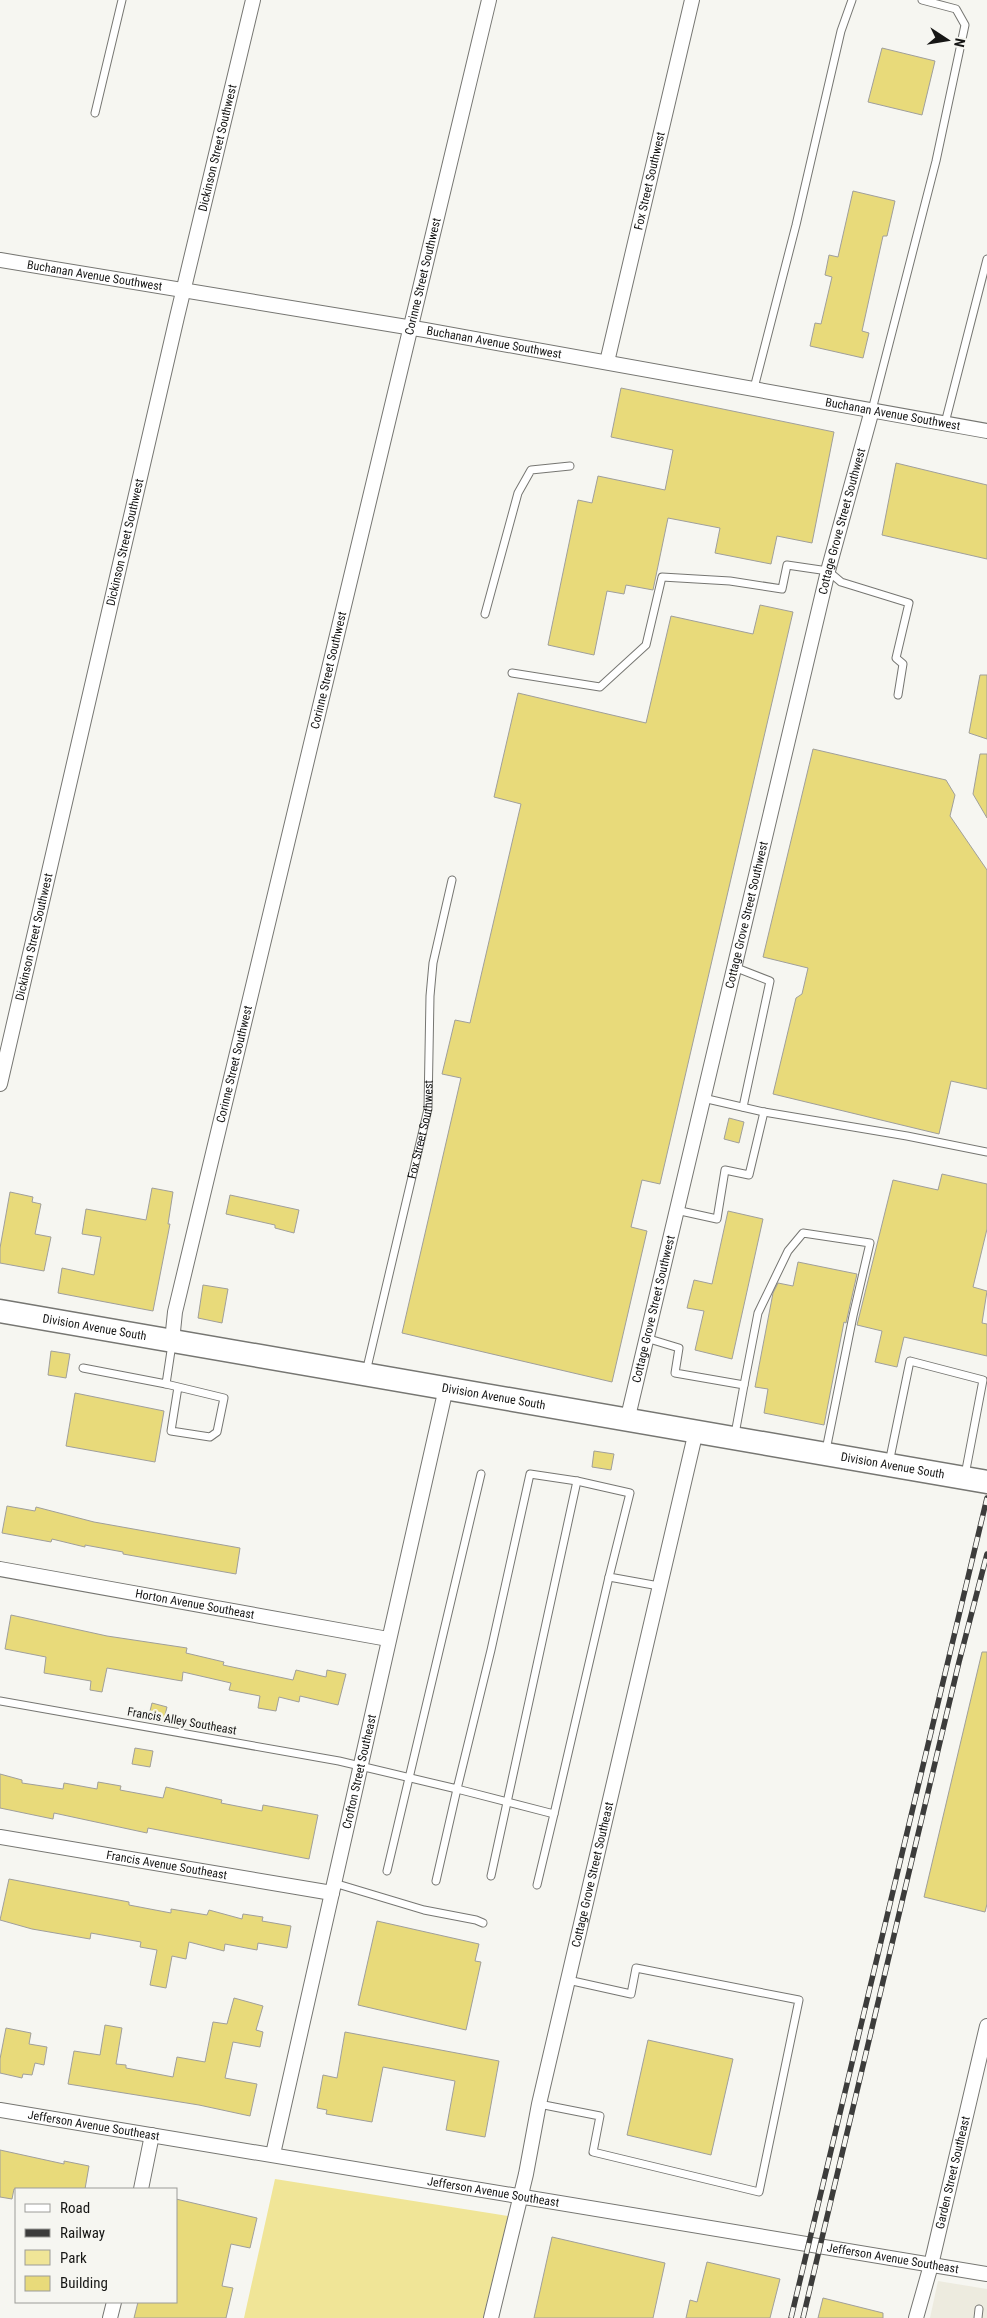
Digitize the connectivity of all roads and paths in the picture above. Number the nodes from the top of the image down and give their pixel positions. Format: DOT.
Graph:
graph roads {
  1 [pos="122,0"];
  2 [pos="253,0"];
  3 [pos="489,0"];
  4 [pos="692,0"];
  5 [pos="852,0"];
  6 [pos="922,0"];
  7 [pos="96,113"];
  8 [pos="987,259"];
  9 [pos="0,260"];
  10 [pos="183,290"];
  11 [pos="410,327"];
  12 [pos="607,362"];
  13 [pos="754,388"];
  14 [pos="872,410"];
  15 [pos="945,423"];
  16 [pos="987,431"];
  17 [pos="570,466"];
  18 [pos="828,571"];
  19 [pos="485,614"];
  20 [pos="512,672"];
  21 [pos="898,695"];
  22 [pos="452,880"];
  23 [pos="734,967"];
  24 [pos="0,1084"];
  25 [pos="703,1098"];
  26 [pos="744,1107"];
  27 [pos="764,1112"];
  28 [pos="987,1152"];
  29 [pos="676,1210"];
  30 [pos="0,1310"];
  31 [pos="646,1338"];
  32 [pos="172,1341"];
  33 [pos="83,1368"];
  34 [pos="365,1374"];
  35 [pos="985,1378"];
  36 [pos="166,1384"];
  37 [pos="744,1385"];
  38 [pos="178,1387"];
  39 [pos="446,1388"];
  40 [pos="627,1420"];
  41 [pos="696,1431"];
  42 [pos="734,1438"];
  43 [pos="825,1454"];
  44 [pos="888,1465"];
  45 [pos="481,1474"];
  46 [pos="964,1478"];
  47 [pos="577,1481"];
  48 [pos="987,1482"];
  49 [pos="0,1569"];
  50 [pos="609,1577"];
  51 [pos="660,1586"];
  52 [pos="388,1639"];
  53 [pos="0,1701"];
  54 [pos="360,1766"];
  55 [pos="409,1778"];
  56 [pos="458,1788"];
  57 [pos="507,1802"];
  58 [pos="554,1814"];
  59 [pos="0,1837"];
  60 [pos="387,1871"];
  61 [pos="491,1876"];
  62 [pos="436,1881"];
  63 [pos="538,1885"];
  64 [pos="333,1888"];
  65 [pos="483,1923"];
  66 [pos="568,1980"];
  67 [pos="987,2026"];
  68 [pos="539,2104"];
  69 [pos="0,2110"];
  70 [pos="152,2135"];
  71 [pos="273,2154"];
  72 [pos="140,2188"];
  73 [pos="521,2197"];
  74 [pos="931,2265"];
  75 [pos="987,2274"];
  76 [pos="114,2303"];
  77 [pos="979,2309"];
  78 [pos="110,2318"];
  79 [pos="491,2318"];
  80 [pos="916,2318"];
  81 [pos="978,2318"];
  1 -- 7 [label="lane"];
  2 -- 10 [label="street, Dickinson Street Southwest"];
  3 -- 11 [label="street, Corinne Street Southwest"];
  4 -- 12 [label="street, Fox Street Southwest"];
  5 -- 13 [label="lane"];
  6 -- 14 [label="lane"];
  8 -- 15 [label="lane"];
  9 -- 10 [label="street, Buchanan Avenue Southwest"];
  10 -- 11 [label="street, Buchanan Avenue Southwest"];
  10 -- 24 [label="street, Dickinson Street Southwest"];
  11 -- 12 [label="street, Buchanan Avenue Southwest"];
  11 -- 32 [label="street, Corinne Street Southwest"];
  12 -- 13 [label="street, Buchanan Avenue Southwest"];
  13 -- 14 [label="street, Buchanan Avenue Southwest"];
  14 -- 15 [label="street, Buchanan Avenue Southwest"];
  14 -- 18 [label="street, Cottage Grove Street Southwest"];
  15 -- 16 [label="street, Buchanan Avenue Southwest"];
  17 -- 19 [label="lane"];
  18 -- 20 [label="lane"];
  18 -- 21 [label="lane"];
  18 -- 23 [label="street, Cottage Grove Street Southwest"];
  22 -- 34 [label="lane, Fox Street Southwest"];
  23 -- 25 [label="street, Cottage Grove Street Southwest"];
  23 -- 26 [label="lane"];
  25 -- 26 [label="lane"];
  25 -- 29 [label="street, Cottage Grove Street Southwest"];
  26 -- 27 [label="lane"];
  27 -- 28 [label="lane"];
  27 -- 29 [label="lane"];
  29 -- 31 [label="street, Cottage Grove Street Southwest"];
  30 -- 32 [label="main road, Division Avenue South"];
  31 -- 37 [label="lane"];
  31 -- 40 [label="street, Cottage Grove Street Southwest"];
  32 -- 34 [label="main road, Division Avenue South"];
  32 -- 36 [label="lane"];
  33 -- 36 [label="lane"];
  34 -- 39 [label="main road, Division Avenue South"];
  35 -- 44 [label="lane"];
  35 -- 46 [label="lane"];
  36 -- 38 [label="lane"];
  37 -- 42 [label="lane"];
  37 -- 43 [label="lane"];
  38 -- 38 [label="lane"];
  39 -- 40 [label="main road, Division Avenue South"];
  39 -- 52 [label="street, Crofton Street Southeast"];
  40 -- 41 [label="main road, Division Avenue South"];
  41 -- 42 [label="main road, Division Avenue South"];
  41 -- 51 [label="street, Cottage Grove Street Southeast"];
  42 -- 43 [label="main road, Division Avenue South"];
  43 -- 44 [label="main road, Division Avenue South"];
  44 -- 46 [label="main road, Division Avenue South"];
  45 -- 55 [label="lane"];
  46 -- 48 [label="main road, Division Avenue South"];
  47 -- 50 [label="lane"];
  47 -- 56 [label="lane"];
  47 -- 57 [label="lane"];
  49 -- 52 [label="street, Horton Avenue Southeast"];
  50 -- 51 [label="lane"];
  50 -- 58 [label="lane"];
  51 -- 66 [label="street, Cottage Grove Street Southeast"];
  52 -- 54 [label="street, Crofton Street Southeast"];
  53 -- 54 [label="lane, Francis Alley Southeast"];
  54 -- 55 [label="lane, Francis Alley Southeast"];
  54 -- 64 [label="street, Crofton Street Southeast"];
  55 -- 56 [label="lane, Francis Alley Southeast"];
  55 -- 60 [label="lane"];
  56 -- 57 [label="lane, Francis Alley Southeast"];
  56 -- 62 [label="lane"];
  57 -- 58 [label="lane, Francis Alley Southeast"];
  57 -- 61 [label="lane"];
  58 -- 63 [label="lane"];
  59 -- 64 [label="street, Francis Avenue Southeast"];
  64 -- 65 [label="lane"];
  64 -- 71 [label="street, Crofton Street Southeast"];
  66 -- 68 [label="street, Cottage Grove Street Southeast"];
  66 -- 68 [label="lane"];
  67 -- 74 [label="street, Garden Street Southeast"];
  68 -- 73 [label="street, Cottage Grove Street Southeast"];
  69 -- 70 [label="street, Jefferson Avenue Southeast"];
  70 -- 71 [label="street, Jefferson Avenue Southeast"];
  70 -- 72 [label="street"];
  71 -- 73 [label="street, Jefferson Avenue Southeast"];
  73 -- 74 [label="street, Jefferson Avenue Southeast"];
  73 -- 79 [label="street, Cottage Grove Street Southeast"];
  74 -- 75 [label="street, Jefferson Avenue Southeast"];
  74 -- 80 [label="street, Garden Street Southeast"];
  76 -- 78 [label="street"];
  77 -- 81 [label="lane"];
}
